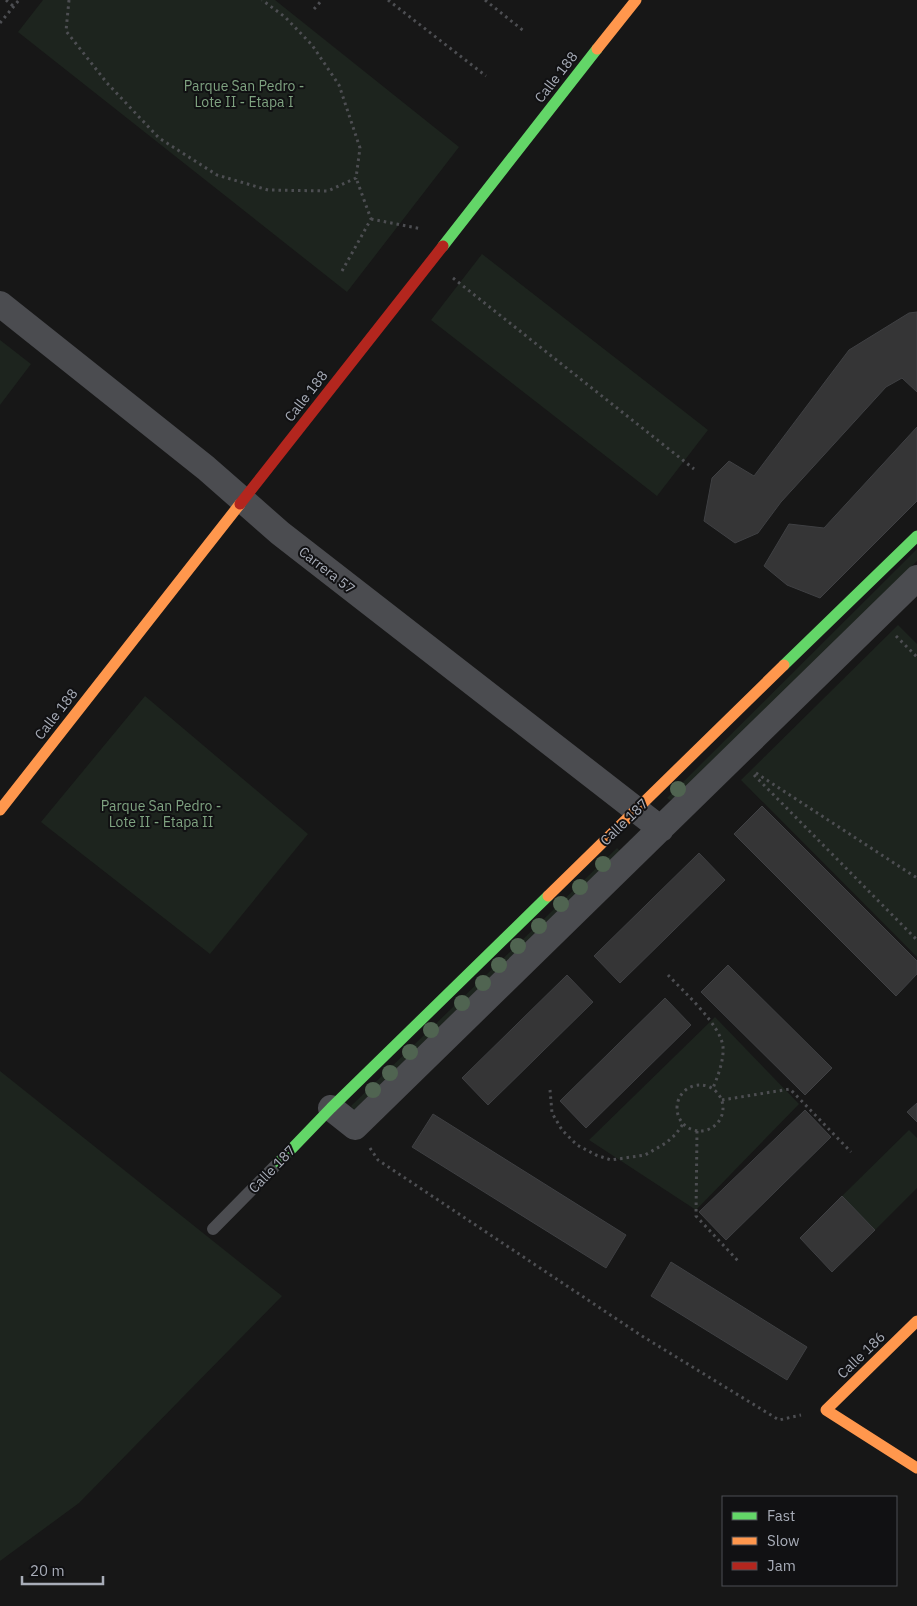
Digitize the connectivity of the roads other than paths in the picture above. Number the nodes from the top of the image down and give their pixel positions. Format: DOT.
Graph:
graph roads {
  1 [pos="636,0"];
  2 [pos="0,304"];
  3 [pos="243,500"];
  4 [pos="917,536"];
  5 [pos="917,578"];
  6 [pos="0,810"];
  7 [pos="637,810"];
  8 [pos="661,829"];
  9 [pos="331,1108"];
  10 [pos="278,1162"];
  11 [pos="213,1229"];
  12 [pos="917,1321"];
  13 [pos="917,1468"];
  1 -- 3 [label="street, Calle 188"];
  2 -- 3 [label="street, Carrera 57"];
  3 -- 6 [label="street, Calle 188"];
  3 -- 7 [label="street, Carrera 57"];
  4 -- 7 [label="street, Calle 187"];
  5 -- 8 [label="street"];
  7 -- 8 [label="street, Carrera 57"];
  7 -- 9 [label="street, Calle 187"];
  8 -- 9 [label="street"];
  9 -- 10 [label="street, Calle 187"];
  10 -- 11 [label="lane, Calle 187"];
  12 -- 13 [label="street, Calle 186"];
}
